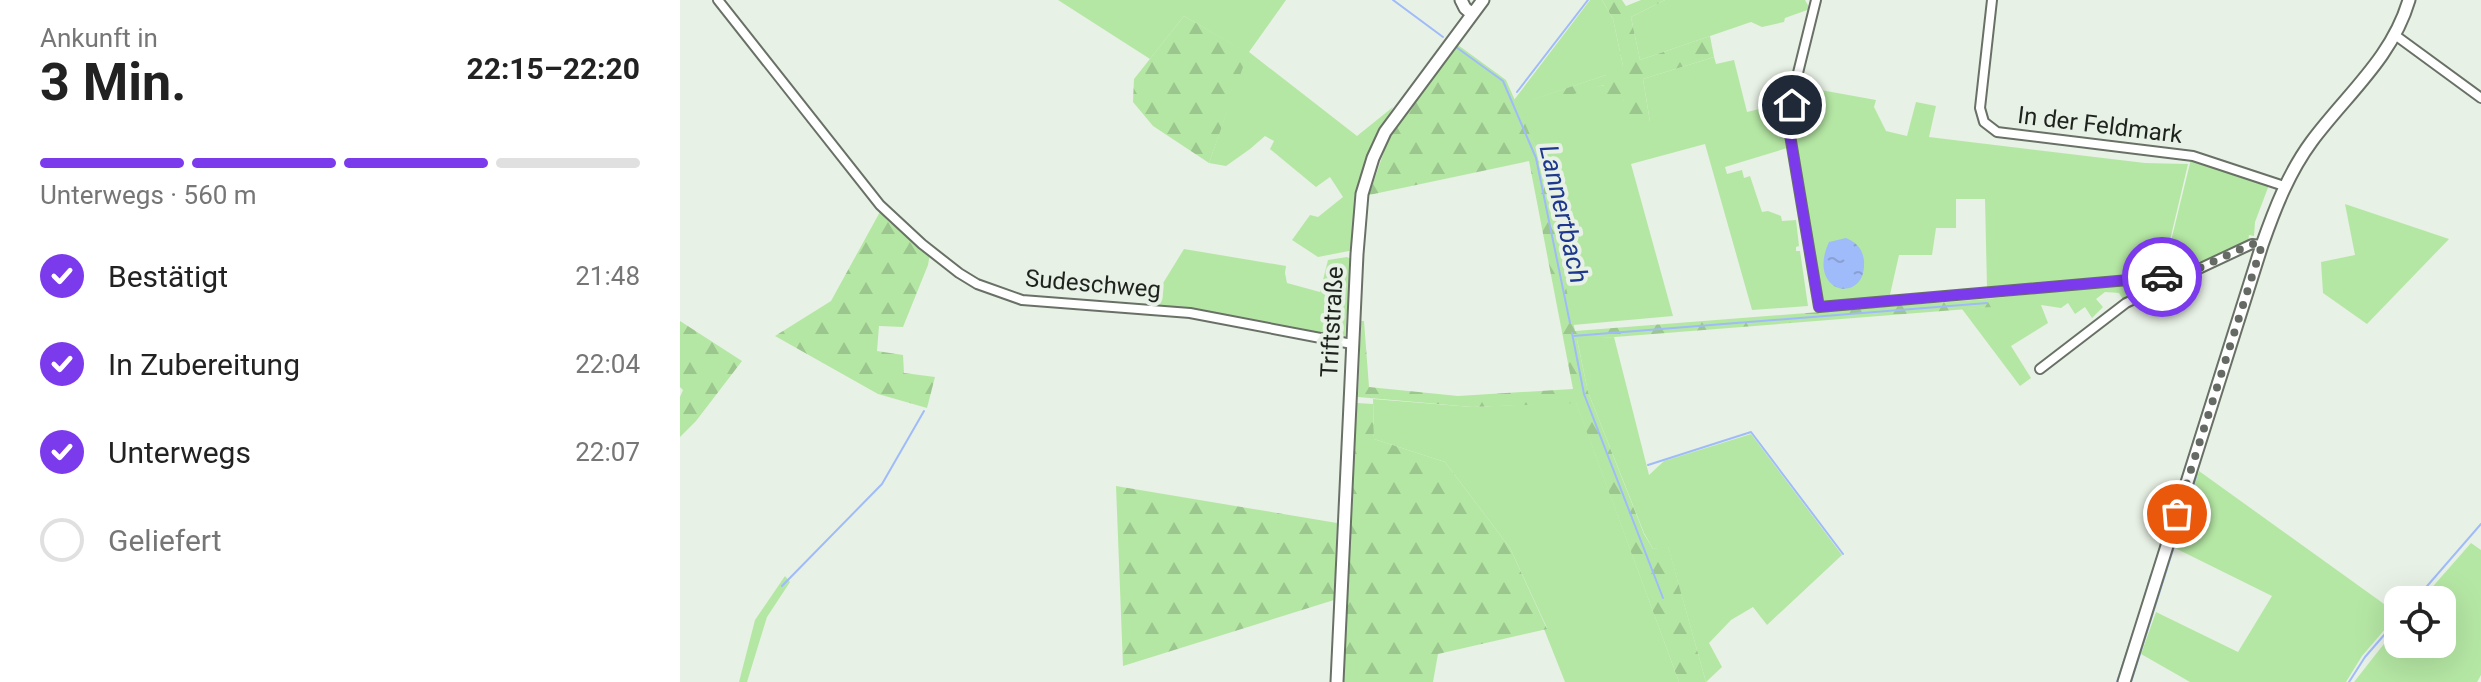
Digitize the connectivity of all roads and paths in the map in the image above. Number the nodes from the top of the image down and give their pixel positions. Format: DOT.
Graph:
graph roads {
  1 [pos="718,0"];
  2 [pos="1461,0"];
  3 [pos="1483,0"];
  4 [pos="1816,0"];
  5 [pos="1992,0"];
  6 [pos="2409,0"];
  7 [pos="1472,14"];
  8 [pos="2395,35"];
  9 [pos="2481,98"];
  10 [pos="2284,186"];
  11 [pos="2262,245"];
  12 [pos="2156,282"];
  13 [pos="1352,344"];
  14 [pos="2040,369"];
  15 [pos="1337,682"];
  16 [pos="2124,682"];
  1 -- 13 [label="street, Sudeschweg"];
  2 -- 7 [label="main road"];
  3 -- 7 [label="main road, Triftstraße"];
  4 -- 12 [label="street"];
  5 -- 10 [label="street, In der Feldmark"];
  6 -- 8 [label="main road"];
  7 -- 13 [label="main road, Triftstraße"];
  8 -- 9 [label="street"];
  8 -- 10 [label="main road"];
  10 -- 11 [label="main road"];
  11 -- 12 [label="street"];
  11 -- 16 [label="main road"];
  12 -- 14 [label="street"];
  13 -- 15 [label="main road, Triftstraße"];
}
